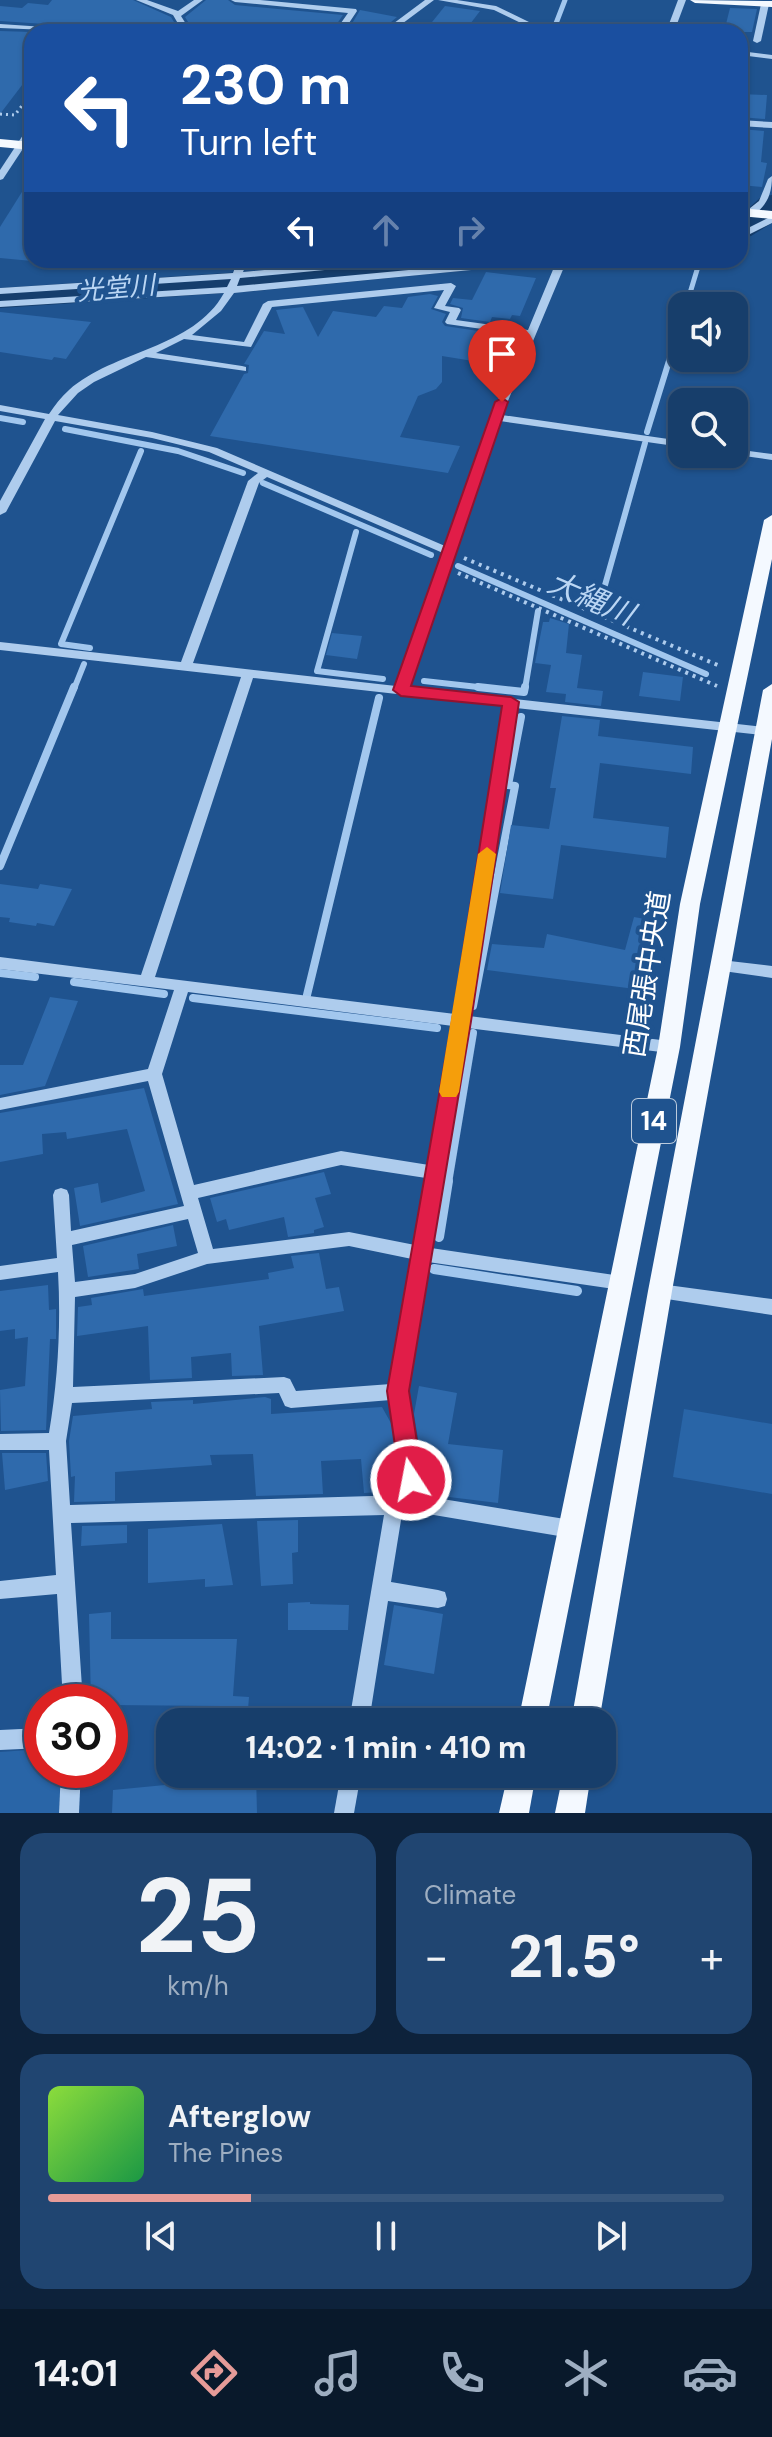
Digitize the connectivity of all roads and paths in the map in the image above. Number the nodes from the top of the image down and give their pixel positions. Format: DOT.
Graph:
graph roads {
  1 [pos="140,0"];
  2 [pos="199,0"];
  3 [pos="235,0"];
  4 [pos="430,0"];
  5 [pos="442,0"];
  6 [pos="682,0"];
  7 [pos="695,0"];
  8 [pos="769,4"];
  9 [pos="177,15"];
  10 [pos="182,24"];
  11 [pos="344,24"];
  12 [pos="397,24"];
  13 [pos="527,24"];
  14 [pos="673,24"];
  15 [pos="0,26"];
  16 [pos="24,28"];
  17 [pos="757,41"];
  18 [pos="748,54"];
  19 [pos="772,57"];
  20 [pos="24,103"];
  21 [pos="0,114"];
  22 [pos="748,124"];
  23 [pos="772,125"];
  24 [pos="0,143"];
  25 [pos="24,145"];
  26 [pos="24,147"];
  27 [pos="0,177"];
  28 [pos="772,179"];
  29 [pos="748,213"];
  30 [pos="748,215"];
  31 [pos="772,216"];
  32 [pos="748,231"];
  33 [pos="239,268"];
  34 [pos="338,268"];
  35 [pos="462,268"];
  36 [pos="559,268"];
  37 [pos="391,275"];
  38 [pos="233,282"];
  39 [pos="0,291"];
  40 [pos="398,291"];
  41 [pos="0,304"];
  42 [pos="531,333"];
  43 [pos="180,336"];
  44 [pos="143,354"];
  45 [pos="242,369"];
  46 [pos="0,408"];
  47 [pos="496,417"];
  48 [pos="51,418"];
  49 [pos="668,442"];
  50 [pos="748,454"];
  51 [pos="772,457"];
  52 [pos="267,472"];
  53 [pos="0,482"];
  54 [pos="15,483"];
  55 [pos="0,512"];
  56 [pos="772,520"];
  57 [pos="448,551"];
  58 [pos="444,567"];
  59 [pos="0,646"];
  60 [pos="186,666"];
  61 [pos="248,674"];
  62 [pos="738,684"];
  63 [pos="401,690"];
  64 [pos="772,690"];
  65 [pos="511,702"];
  66 [pos="728,726"];
  67 [pos="769,732"];
  68 [pos="0,963"];
  69 [pos="721,966"];
  70 [pos="772,972"];
  71 [pos="146,981"];
  72 [pos="183,986"];
  73 [pos="461,1021"];
  74 [pos="669,1047"];
  75 [pos="154,1074"];
  76 [pos="0,1104"];
  77 [pos="434,1172"];
  78 [pos="188,1193"];
  79 [pos="61,1195"];
  80 [pos="193,1211"];
  81 [pos="64,1240"];
  82 [pos="419,1253"];
  83 [pos="207,1257"];
  84 [pos="66,1264"];
  85 [pos="0,1273"];
  86 [pos="621,1283"];
  87 [pos="67,1291"];
  88 [pos="660,1291"];
  89 [pos="772,1307"];
  90 [pos="398,1391"];
  91 [pos="64,1395"];
  92 [pos="57,1441"];
  93 [pos="0,1442"];
  94 [pos="416,1503"];
  95 [pos="394,1507"];
  96 [pos="61,1514"];
  97 [pos="571,1529"];
  98 [pos="64,1584"];
  99 [pos="0,1590"];
  100 [pos="381,1590"];
  101 [pos="438,1599"];
  102 [pos="72,1684"];
  103 [pos="361,1708"];
  104 [pos="535,1708"];
  105 [pos="587,1708"];
  106 [pos="24,1739"];
  107 [pos="0,1740"];
  108 [pos="70,1788"];
  109 [pos="348,1788"];
  110 [pos="519,1788"];
  111 [pos="574,1788"];
  112 [pos="69,1813"];
  113 [pos="344,1813"];
  114 [pos="514,1813"];
  115 [pos="570,1813"];
  1 -- 9 [label="street"];
  2 -- 9 [label="street"];
  3 -- 11 [label="street"];
  4 -- 12 [label="street"];
  5 -- 13 [label="street"];
  6 -- 14 [label="street"];
  7 -- 8 [label="main road"];
  8 -- 17 [label="street"];
  9 -- 10 [label="street"];
  15 -- 16 [label="street"];
  18 -- 19 [label="street"];
  20 -- 21 [label="path"];
  22 -- 23 [label="street"];
  24 -- 25 [label="main road"];
  26 -- 27 [label="street"];
  28 -- 29 [label="street"];
  30 -- 31 [label="main road"];
  31 -- 32 [label="street"];
  33 -- 38 [label="street"];
  34 -- 38 [label="street"];
  35 -- 37 [label="street"];
  36 -- 42 [label="street"];
  37 -- 38 [label="street"];
  37 -- 40 [label="street"];
  38 -- 39 [label="street"];
  38 -- 41 [label="street"];
  38 -- 43 [label="street"];
  40 -- 42 [label="street"];
  40 -- 43 [label="street"];
  42 -- 47 [label="street"];
  43 -- 44 [label="street"];
  44 -- 45 [label="street"];
  44 -- 48 [label="street"];
  46 -- 48 [label="street"];
  47 -- 49 [label="street"];
  47 -- 57 [label="street"];
  48 -- 52 [label="street"];
  48 -- 54 [label="street"];
  50 -- 51 [label="street"];
  52 -- 57 [label="street"];
  52 -- 60 [label="street"];
  53 -- 54 [label="street"];
  54 -- 55 [label="street"];
  56 -- 62 [label="main road, 西尾張中央道 / 14"];
  57 -- 58 [label="street"];
  57 -- 62 [label="path"];
  58 -- 62 [label="path"];
  58 -- 63 [label="street"];
  59 -- 60 [label="street"];
  60 -- 61 [label="street"];
  61 -- 63 [label="street"];
  61 -- 71 [label="street"];
  62 -- 66 [label="main road, 西尾張中央道 / 14"];
  63 -- 65 [label="street"];
  64 -- 67 [label="main road, 14"];
  65 -- 66 [label="street"];
  65 -- 73 [label="street"];
  66 -- 67 [label="street"];
  66 -- 74 [label="main road, 西尾張中央道 / 14"];
  67 -- 69 [label="main road, 14"];
  68 -- 71 [label="street"];
  69 -- 70 [label="street"];
  69 -- 88 [label="main road, 14"];
  71 -- 72 [label="street"];
  72 -- 73 [label="street"];
  72 -- 75 [label="street"];
  73 -- 74 [label="street"];
  73 -- 77 [label="street"];
  74 -- 86 [label="main road, 西尾張中央道 / 14"];
  75 -- 76 [label="street"];
  75 -- 78 [label="street"];
  77 -- 78 [label="street"];
  77 -- 82 [label="street"];
  78 -- 80 [label="street"];
  79 -- 81 [label="street"];
  80 -- 81 [label="street"];
  80 -- 83 [label="street"];
  81 -- 84 [label="street"];
  82 -- 83 [label="street"];
  82 -- 86 [label="street"];
  82 -- 90 [label="street"];
  83 -- 87 [label="street"];
  84 -- 85 [label="street"];
  84 -- 87 [label="street"];
  86 -- 97 [label="main road, 西尾張中央道 / 14"];
  87 -- 91 [label="street"];
  88 -- 89 [label="street"];
  88 -- 105 [label="main road, 14"];
  90 -- 91 [label="street"];
  90 -- 94 [label="street"];
  91 -- 92 [label="street"];
  92 -- 93 [label="street"];
  92 -- 96 [label="street"];
  94 -- 95 [label="street"];
  94 -- 97 [label="street"];
  95 -- 96 [label="street"];
  95 -- 100 [label="street"];
  96 -- 98 [label="street"];
  97 -- 104 [label="main road, 西尾張中央道 / 14"];
  98 -- 99 [label="street"];
  98 -- 102 [label="street"];
  100 -- 101 [label="street"];
  100 -- 103 [label="street"];
  106 -- 107 [label="street"];
  108 -- 112 [label="street"];
  109 -- 113 [label="street"];
  110 -- 114 [label="main road"];
  111 -- 115 [label="main road"];
}
